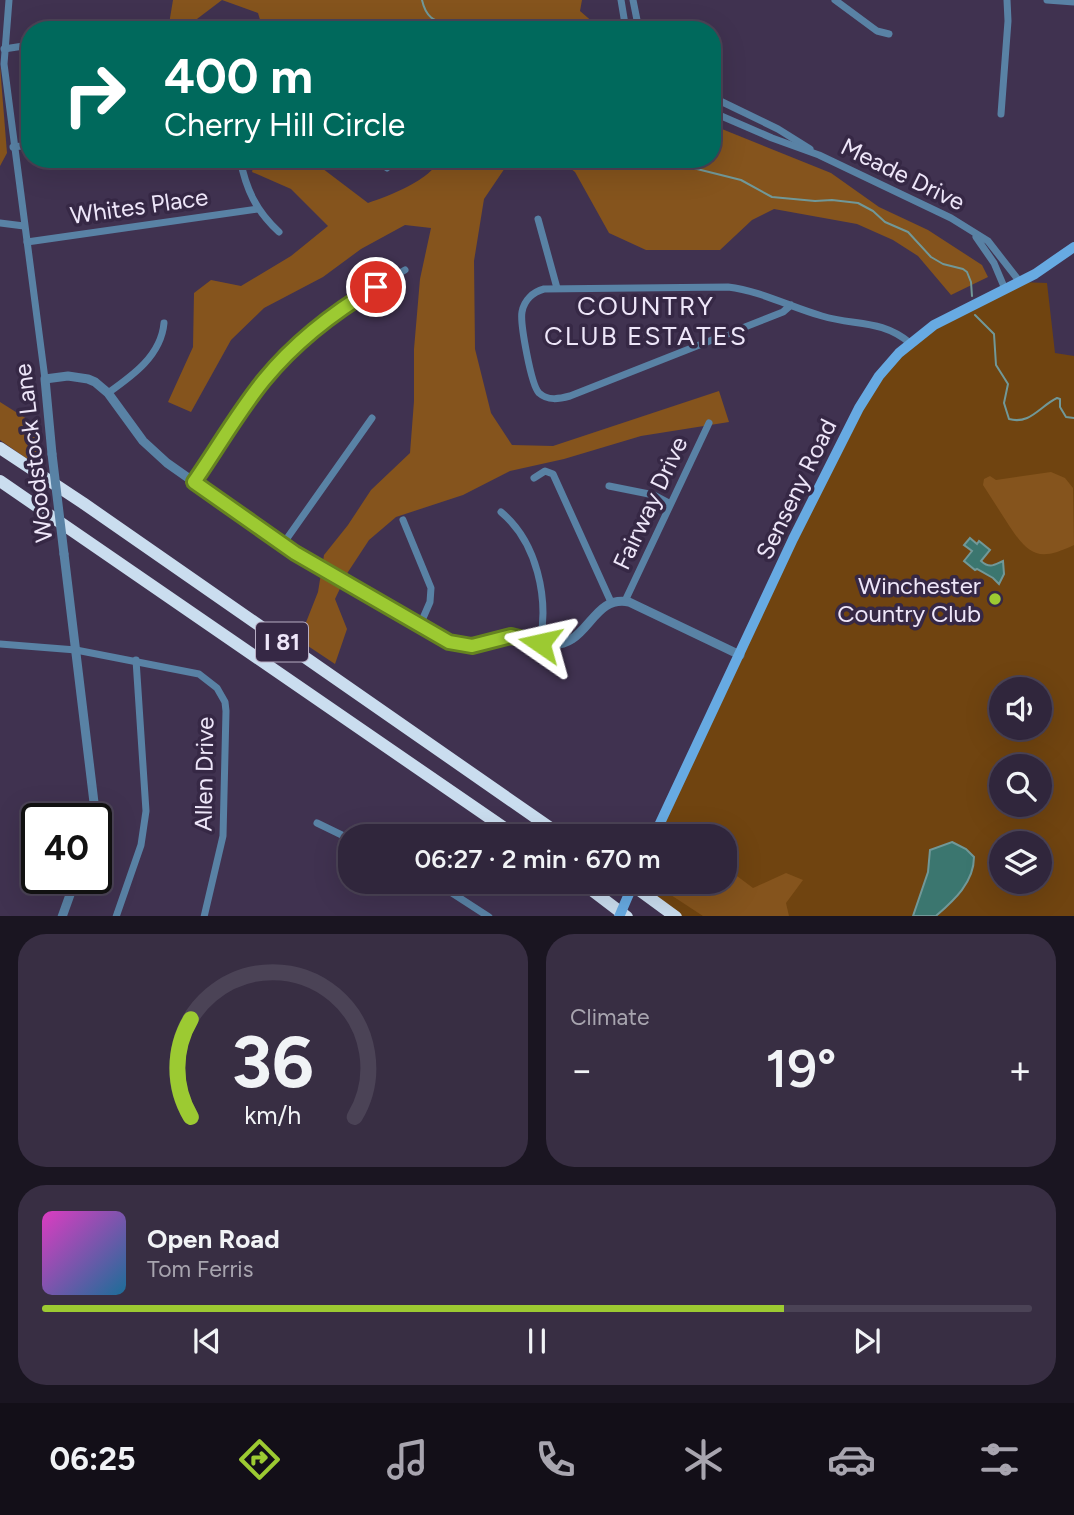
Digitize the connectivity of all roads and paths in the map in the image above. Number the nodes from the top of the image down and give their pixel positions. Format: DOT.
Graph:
graph roads {
  1 [pos="9,0"];
  2 [pos="621,0"];
  3 [pos="633,0"];
  4 [pos="835,0"];
  5 [pos="1007,0"];
  6 [pos="1047,0"];
  7 [pos="1074,2"];
  8 [pos="624,21"];
  9 [pos="637,21"];
  10 [pos="889,34"];
  11 [pos="21,46"];
  12 [pos="4,48"];
  13 [pos="721,101"];
  14 [pos="1001,114"];
  15 [pos="721,116"];
  16 [pos="21,146"];
  17 [pos="13,147"];
  18 [pos="819,155"];
  19 [pos="242,168"];
  20 [pos="258,209"];
  21 [pos="538,219"];
  22 [pos="0,223"];
  23 [pos="24,226"];
  24 [pos="969,229"];
  25 [pos="279,232"];
  26 [pos="26,242"];
  27 [pos="1074,247"];
  28 [pos="405,270"];
  29 [pos="1020,282"];
  30 [pos="557,288"];
  31 [pos="1005,289"];
  32 [pos="791,305"];
  33 [pos="163,323"];
  34 [pos="910,343"];
  35 [pos="45,379"];
  36 [pos="108,393"];
  37 [pos="372,418"];
  38 [pos="709,423"];
  39 [pos="0,449"];
  40 [pos="534,478"];
  41 [pos="0,481"];
  42 [pos="194,482"];
  43 [pos="609,486"];
  44 [pos="669,503"];
  45 [pos="501,512"];
  46 [pos="403,520"];
  47 [pos="283,544"];
  48 [pos="625,601"];
  49 [pos="611,602"];
  50 [pos="420,625"];
  51 [pos="540,643"];
  52 [pos="0,645"];
  53 [pos="76,650"];
  54 [pos="740,655"];
  55 [pos="136,660"];
  56 [pos="94,803"];
  57 [pos="317,823"];
  58 [pos="499,824"];
  59 [pos="545,824"];
  60 [pos="660,824"];
  61 [pos="338,833"];
  62 [pos="70,894"];
  63 [pos="454,894"];
  64 [pos="597,894"];
  65 [pos="629,894"];
  66 [pos="645,894"];
  67 [pos="62,916"];
  68 [pos="117,916"];
  69 [pos="204,916"];
  70 [pos="489,916"];
  71 [pos="619,916"];
  72 [pos="627,916"];
  73 [pos="676,916"];
  1 -- 12 [label="street, Woodstock Lane"];
  2 -- 8 [label="street"];
  3 -- 9 [label="street"];
  4 -- 10 [label="street"];
  5 -- 14 [label="street"];
  6 -- 7 [label="street"];
  11 -- 12 [label="street"];
  12 -- 17 [label="street, Woodstock Lane"];
  13 -- 18 [label="street, Meade Drive"];
  15 -- 18 [label="street, Meade Drive"];
  16 -- 17 [label="street"];
  17 -- 23 [label="street, Woodstock Lane"];
  18 -- 24 [label="street, Meade Drive"];
  19 -- 20 [label="street"];
  20 -- 25 [label="street"];
  20 -- 26 [label="street, Whites Place"];
  21 -- 30 [label="street"];
  22 -- 23 [label="street"];
  23 -- 26 [label="street, Woodstock Lane"];
  24 -- 29 [label="street, Meade Drive"];
  24 -- 31 [label="street, Meade Drive"];
  26 -- 35 [label="street, Woodstock Lane"];
  27 -- 29 [label="main road, Senseny Road"];
  28 -- 42 [label="street"];
  29 -- 31 [label="main road, Senseny Road"];
  30 -- 32 [label="street"];
  30 -- 32 [label="street"];
  31 -- 34 [label="main road, Senseny Road"];
  32 -- 34 [label="street"];
  33 -- 36 [label="street"];
  34 -- 54 [label="main road, Senseny Road"];
  35 -- 36 [label="street"];
  35 -- 53 [label="street, Woodstock Lane, bridge"];
  36 -- 42 [label="street"];
  37 -- 47 [label="street"];
  38 -- 44 [label="street, Fairway Drive"];
  39 -- 59 [label="highway, I 81"];
  40 -- 49 [label="street"];
  41 -- 58 [label="highway, I 81"];
  42 -- 47 [label="street"];
  43 -- 44 [label="street"];
  44 -- 48 [label="street, Fairway Drive"];
  45 -- 51 [label="street"];
  46 -- 50 [label="street"];
  47 -- 50 [label="street"];
  48 -- 49 [label="street"];
  48 -- 54 [label="street"];
  49 -- 51 [label="street"];
  50 -- 51 [label="street"];
  52 -- 53 [label="street, Allen Drive"];
  53 -- 55 [label="street, Allen Drive"];
  53 -- 56 [label="street, Woodstock Lane"];
  54 -- 60 [label="main road, Senseny Road"];
  55 -- 68 [label="street"];
  55 -- 69 [label="street, Allen Drive"];
  57 -- 61 [label="street"];
  62 -- 67 [label="street"];
  63 -- 70 [label="street"];
  64 -- 72 [label="highway"];
  65 -- 71 [label="main road, bridge"];
  66 -- 73 [label="highway"];
}
